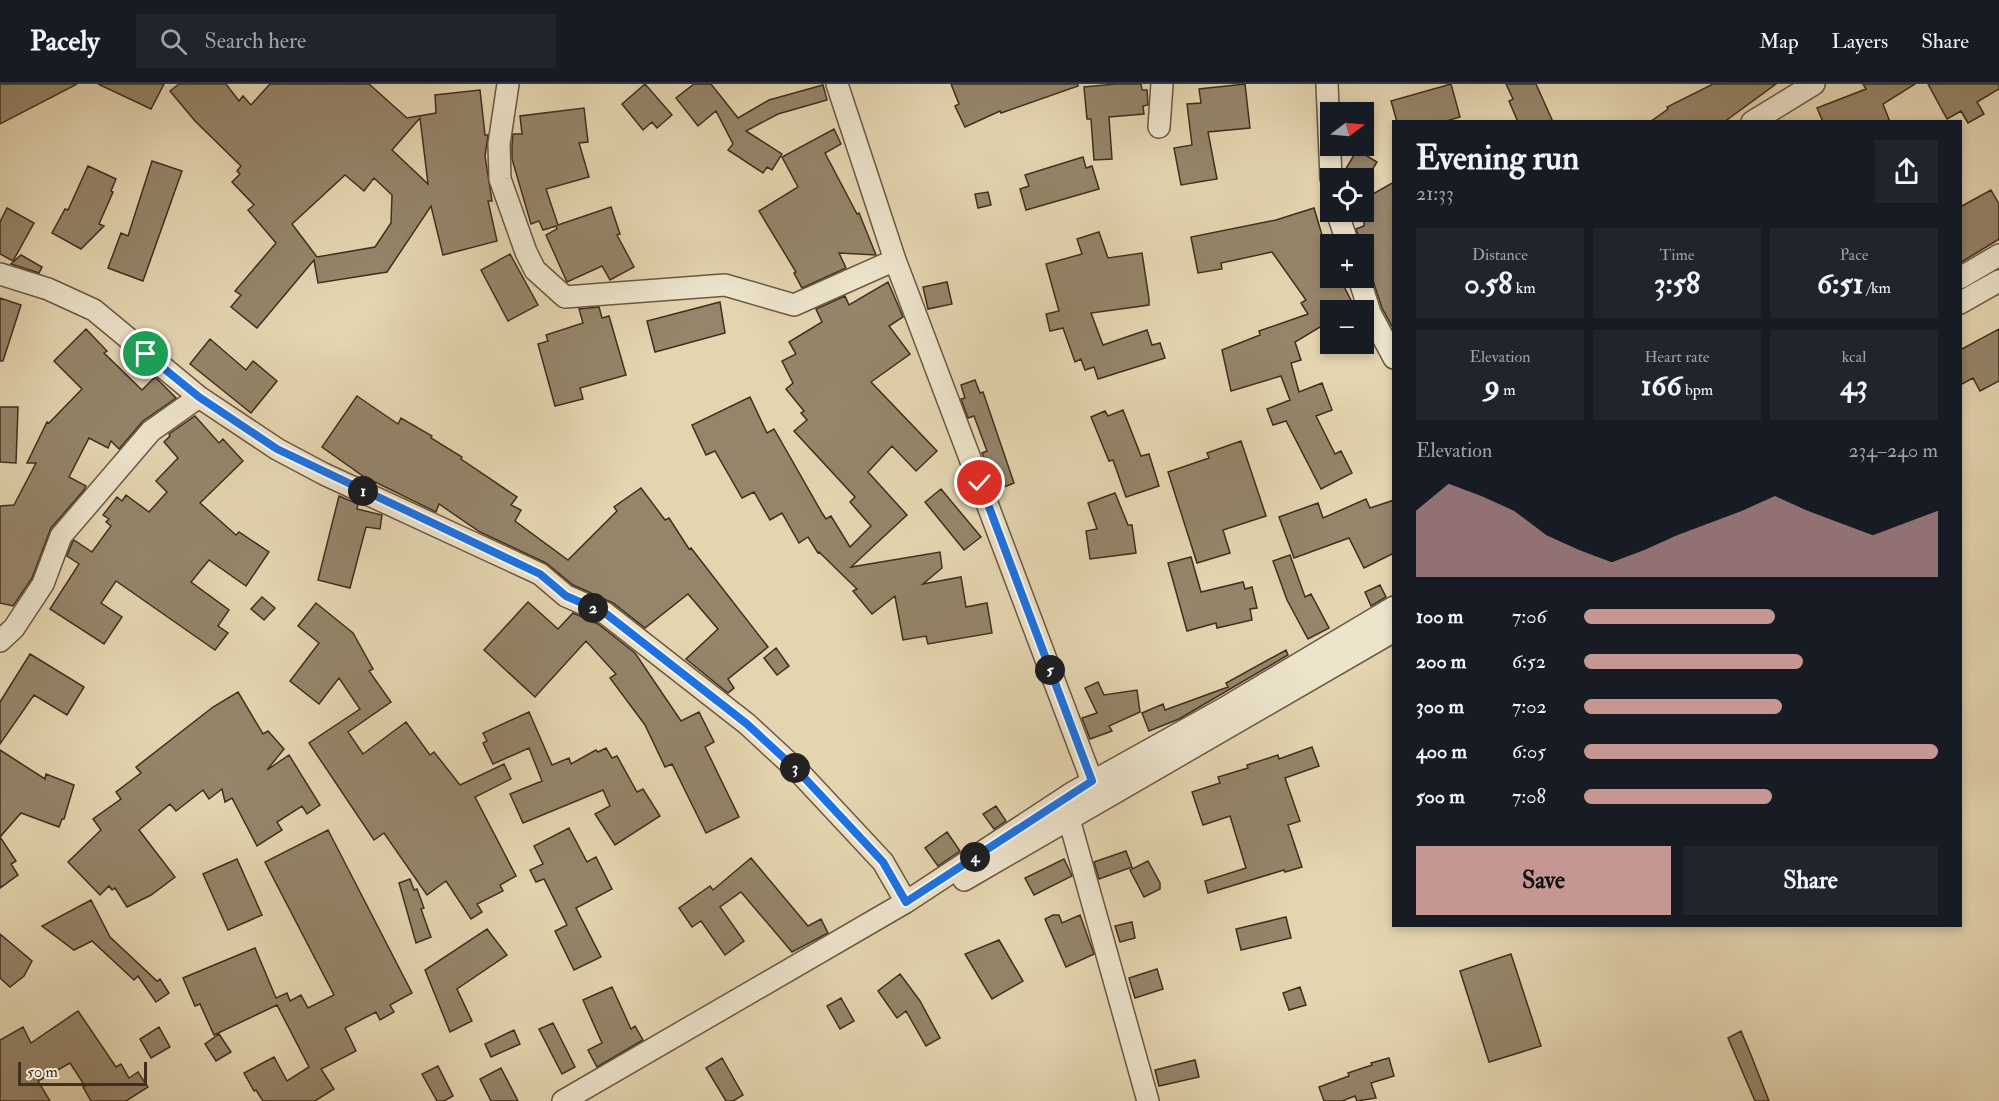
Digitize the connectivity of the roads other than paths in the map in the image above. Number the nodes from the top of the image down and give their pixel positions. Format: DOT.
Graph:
graph roads {
  1 [pos="508,84"];
  2 [pos="837,84"];
  3 [pos="1162,84"];
  4 [pos="1327,84"];
  5 [pos="1814,84"];
  6 [pos="1755,120"];
  7 [pos="1160,127"];
  8 [pos="1331,168"];
  9 [pos="1999,255"];
  10 [pos="895,260"];
  11 [pos="0,274"];
  12 [pos="1962,277"];
  13 [pos="1999,281"];
  14 [pos="1362,288"];
  15 [pos="1962,302"];
  16 [pos="1392,354"];
  17 [pos="199,397"];
  18 [pos="1392,608"];
  19 [pos="4,628"];
  20 [pos="1392,632"];
  21 [pos="1228,717"];
  22 [pos="1092,781"];
  23 [pos="1069,819"];
  24 [pos="906,902"];
  25 [pos="563,1101"];
  26 [pos="586,1101"];
  27 [pos="1148,1101"];
  1 -- 10 [label="street"];
  2 -- 10 [label="street"];
  3 -- 7 [label="street"];
  4 -- 8 [label="street"];
  5 -- 6 [label="street"];
  9 -- 12 [label="street"];
  10 -- 22 [label="street"];
  11 -- 17 [label="street"];
  13 -- 15 [label="street"];
  14 -- 16 [label="street"];
  17 -- 19 [label="street"];
  17 -- 24 [label="street"];
  18 -- 21 [label="street"];
  20 -- 21 [label="street"];
  21 -- 22 [label="street"];
  21 -- 23 [label="street"];
  22 -- 24 [label="street"];
  23 -- 26 [label="street"];
  23 -- 27 [label="street"];
  24 -- 25 [label="street"];
}
